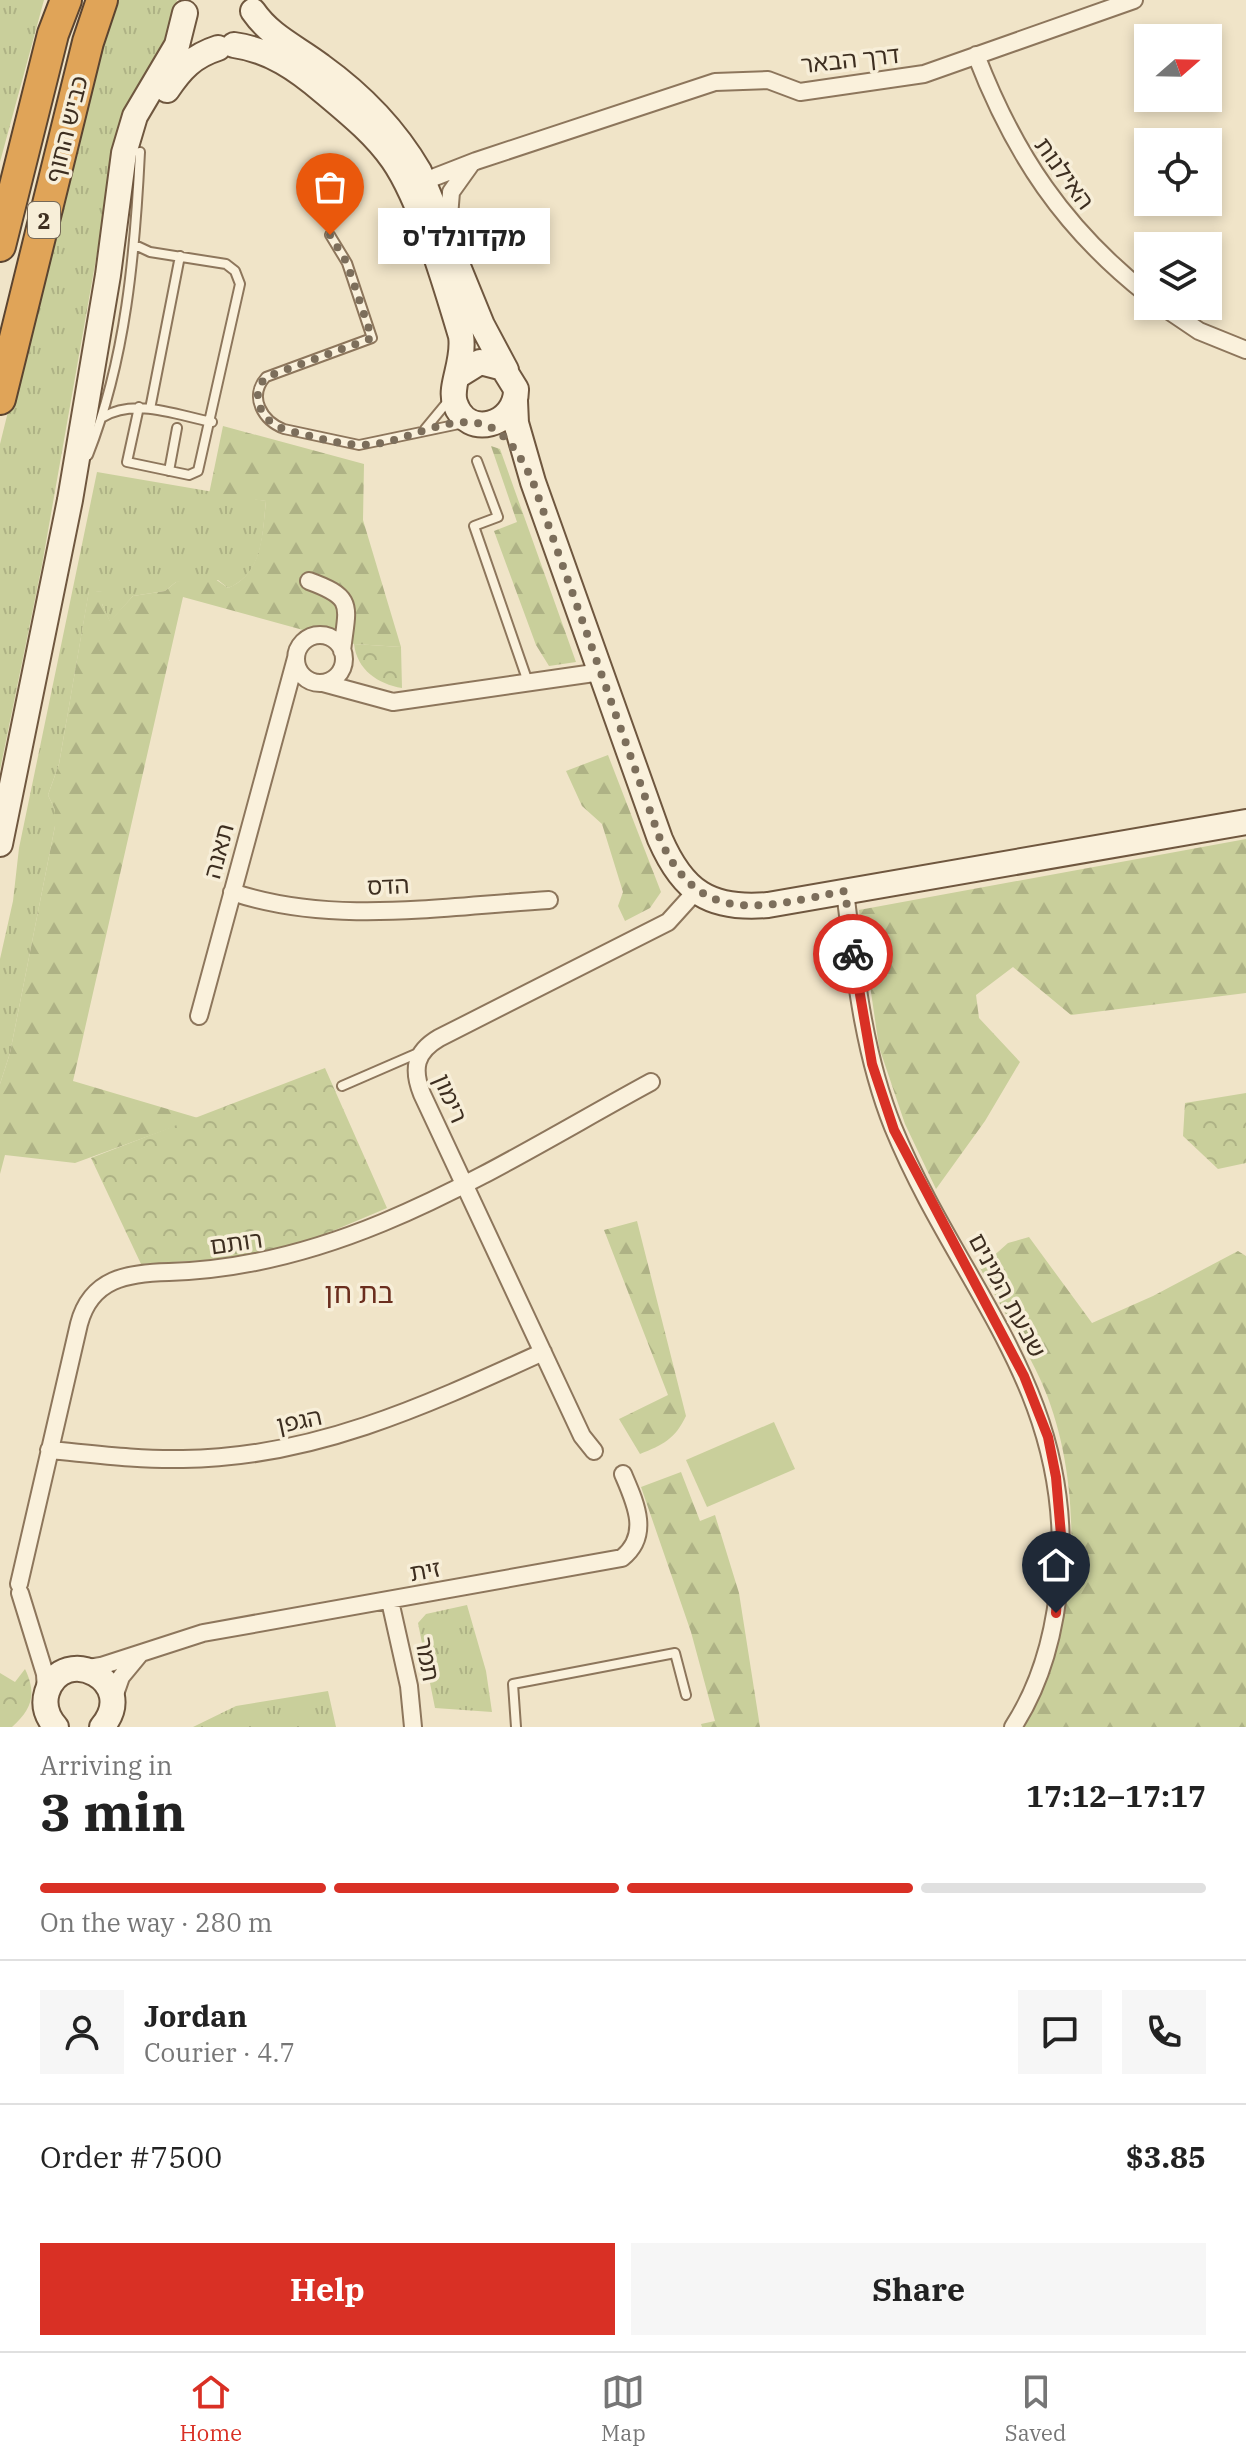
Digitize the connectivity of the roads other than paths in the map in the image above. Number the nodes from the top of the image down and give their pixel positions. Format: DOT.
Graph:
graph roads {
  1 [pos="66,0"];
  2 [pos="102,0"];
  3 [pos="1134,0"];
  4 [pos="252,5"];
  5 [pos="187,6"];
  6 [pos="226,46"];
  7 [pos="976,55"];
  8 [pos="140,152"];
  9 [pos="476,161"];
  10 [pos="417,186"];
  11 [pos="330,235"];
  12 [pos="449,244"];
  13 [pos="135,245"];
  14 [pos="0,246"];
  15 [pos="180,256"];
  16 [pos="108,275"];
  17 [pos="1134,283"];
  18 [pos="1183,320"];
  19 [pos="1246,350"];
  20 [pos="506,370"];
  21 [pos="457,380"];
  22 [pos="0,399"];
  23 [pos="515,401"];
  24 [pos="139,407"];
  25 [pos="150,409"];
  26 [pos="103,417"];
  27 [pos="212,422"];
  28 [pos="482,425"];
  29 [pos="177,428"];
  30 [pos="421,432"];
  31 [pos="477,461"];
  32 [pos="169,471"];
  33 [pos="533,482"];
  34 [pos="70,500"];
  35 [pos="309,581"];
  36 [pos="343,653"];
  37 [pos="296,658"];
  38 [pos="601,672"];
  39 [pos="318,683"];
  40 [pos="528,683"];
  41 [pos="371,696"];
  42 [pos="284,699"];
  43 [pos="1246,822"];
  44 [pos="0,844"];
  45 [pos="696,891"];
  46 [pos="845,891"];
  47 [pos="232,892"];
  48 [pos="549,900"];
  49 [pos="199,1016"];
  50 [pos="421,1052"];
  51 [pos="651,1082"];
  52 [pos="342,1086"];
  53 [pos="464,1184"];
  54 [pos="543,1352"];
  55 [pos="49,1450"];
  56 [pos="594,1451"];
  57 [pos="623,1474"];
  58 [pos="390,1601"];
  59 [pos="35,1643"];
  60 [pos="145,1650"];
  61 [pos="77,1669"];
  62 [pos="686,1695"];
  63 [pos="46,1697"];
  64 [pos="109,1717"];
  65 [pos="33,1727"];
  66 [pos="56,1727"];
  67 [pos="413,1727"];
  68 [pos="516,1727"];
  69 [pos="1013,1727"];
  1 -- 14 [label="highway, כביש החוף / 2"];
  2 -- 22 [label="highway, כביש החוף / 2"];
  3 -- 7 [label="street, דרך הבאר"];
  4 -- 6 [label="main road"];
  4 -- 10 [label="main road"];
  5 -- 6 [label="main road"];
  5 -- 16 [label="main road"];
  6 -- 8 [label="main road"];
  6 -- 10 [label="main road"];
  7 -- 9 [label="street, דרך הבאר"];
  7 -- 17 [label="street, האילנות"];
  8 -- 13 [label="lane"];
  8 -- 16 [label="main road"];
  9 -- 10 [label="street, דרך הבאר"];
  9 -- 12 [label="street"];
  10 -- 12 [label="main road"];
  10 -- 21 [label="main road"];
  11 -- 30 [label="lane"];
  12 -- 20 [label="main road"];
  13 -- 15 [label="lane"];
  13 -- 26 [label="lane"];
  15 -- 25 [label="lane"];
  15 -- 27 [label="lane"];
  16 -- 34 [label="main road"];
  18 -- 19 [label="street"];
  20 -- 21 [label="main road"];
  20 -- 23 [label="main road"];
  21 -- 28 [label="main road"];
  21 -- 30 [label="lane"];
  23 -- 28 [label="main road"];
  23 -- 33 [label="main road"];
  24 -- 25 [label="lane"];
  24 -- 26 [label="lane"];
  24 -- 32 [label="lane"];
  25 -- 27 [label="lane"];
  26 -- 34 [label="lane"];
  27 -- 32 [label="lane"];
  28 -- 30 [label="lane"];
  28 -- 33 [label="main road"];
  29 -- 32 [label="lane"];
  31 -- 40 [label="lane"];
  33 -- 38 [label="main road"];
  34 -- 44 [label="main road"];
  35 -- 36 [label="street"];
  36 -- 37 [label="street"];
  36 -- 39 [label="street"];
  36 -- 41 [label="street"];
  37 -- 39 [label="street"];
  37 -- 42 [label="street, תאנה"];
  38 -- 40 [label="street"];
  38 -- 45 [label="main road"];
  39 -- 41 [label="street"];
  39 -- 42 [label="street"];
  40 -- 41 [label="street"];
  42 -- 47 [label="street, תאנה"];
  43 -- 46 [label="main road"];
  45 -- 46 [label="main road"];
  45 -- 50 [label="street, רימון"];
  46 -- 69 [label="street, שבעת המינים"];
  47 -- 48 [label="street, הדס"];
  47 -- 49 [label="street, תאנה"];
  50 -- 52 [label="lane"];
  50 -- 53 [label="street, רימון"];
  51 -- 53 [label="street, רותם"];
  53 -- 54 [label="street, רימון"];
  53 -- 55 [label="street, רותם"];
  54 -- 55 [label="street, הגפן"];
  54 -- 56 [label="street, רימון"];
  55 -- 59 [label="street, רותם"];
  57 -- 58 [label="street, זית"];
  58 -- 60 [label="street, זית"];
  58 -- 67 [label="street, תמר"];
  59 -- 61 [label="street"];
  59 -- 63 [label="street, רותם"];
  60 -- 61 [label="street, זית"];
  60 -- 64 [label="street"];
  61 -- 63 [label="main road"];
  61 -- 64 [label="main road"];
  62 -- 68 [label="lane"];
  63 -- 65 [label="main road"];
  63 -- 66 [label="main road"];
}
